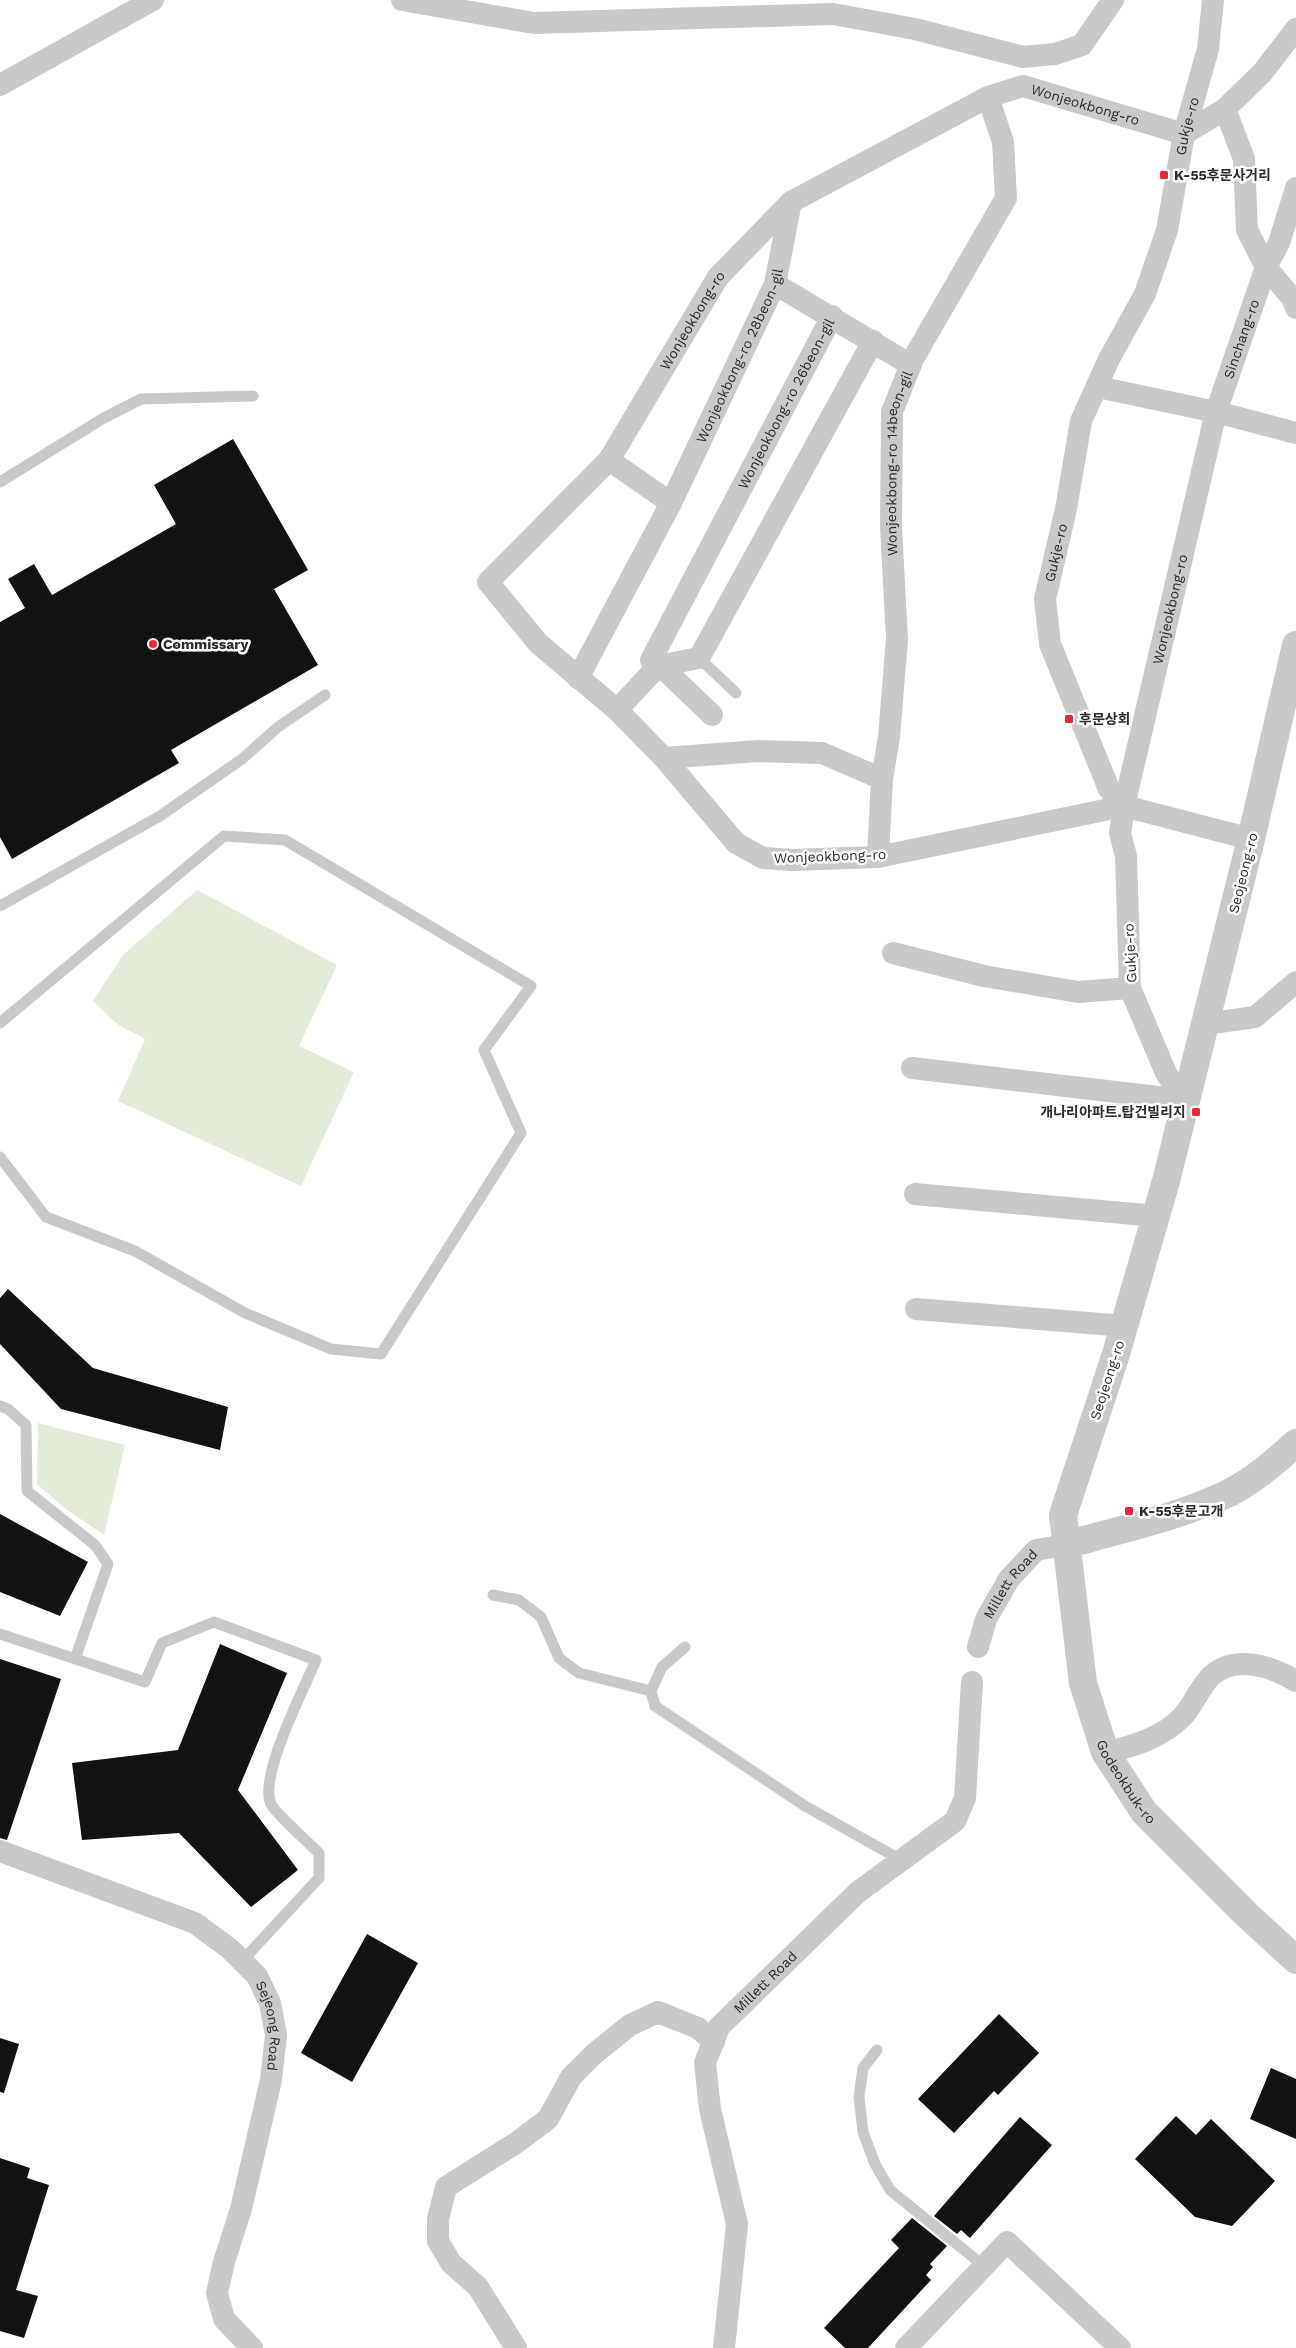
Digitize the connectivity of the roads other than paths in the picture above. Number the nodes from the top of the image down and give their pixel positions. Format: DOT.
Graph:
graph roads {
  1 [pos="152,0"];
  2 [pos="402,0"];
  3 [pos="1113,0"];
  4 [pos="1213,0"];
  5 [pos="1296,29"];
  6 [pos="0,85"];
  7 [pos="988,97"];
  8 [pos="1225,109"];
  9 [pos="1184,134"];
  10 [pos="1296,188"];
  11 [pos="791,202"];
  12 [pos="1266,267"];
  13 [pos="775,284"];
  14 [pos="1296,308"];
  15 [pos="832,316"];
  16 [pos="873,341"];
  17 [pos="910,365"];
  18 [pos="1098,387"];
  19 [pos="253,396"];
  20 [pos="1216,412"];
  21 [pos="1296,433"];
  22 [pos="609,460"];
  23 [pos="0,482"];
  24 [pos="671,503"];
  25 [pos="1296,645"];
  26 [pos="699,658"];
  27 [pos="658,666"];
  28 [pos="578,678"];
  29 [pos="736,692"];
  30 [pos="325,695"];
  31 [pos="617,710"];
  32 [pos="712,716"];
  33 [pos="664,758"];
  34 [pos="882,779"];
  35 [pos="1124,806"];
  36 [pos="1252,839"];
  37 [pos="878,857"];
  38 [pos="0,906"];
  39 [pos="893,953"];
  40 [pos="1296,982"];
  41 [pos="1130,988"];
  42 [pos="0,1023"];
  43 [pos="1205,1024"];
  44 [pos="912,1068"];
  45 [pos="1184,1100"];
  46 [pos="0,1157"];
  47 [pos="915,1194"];
  48 [pos="1156,1216"];
  49 [pos="916,1309"];
  50 [pos="1124,1326"];
  51 [pos="0,1406"];
  52 [pos="1296,1443"];
  53 [pos="1066,1544"];
  54 [pos="493,1595"];
  55 [pos="0,1634"];
  56 [pos="685,1647"];
  57 [pos="978,1647"];
  58 [pos="75,1659"];
  59 [pos="1296,1680"];
  60 [pos="972,1682"];
  61 [pos="651,1691"];
  62 [pos="1106,1753"];
  63 [pos="0,1851"];
  64 [pos="902,1860"];
  65 [pos="242,1960"];
  66 [pos="1296,1960"];
  67 [pos="714,2042"];
  68 [pos="878,2050"];
  69 [pos="984,2266"];
  70 [pos="252,2348"];
  71 [pos="516,2348"];
  72 [pos="724,2348"];
  73 [pos="906,2348"];
  74 [pos="1120,2348"];
  1 -- 6 [label="street"];
  2 -- 3 [label="street"];
  4 -- 9 [label="street, Gukje-ro"];
  5 -- 8 [label="street"];
  7 -- 9 [label="street, Wonjeokbong-ro"];
  7 -- 11 [label="street, Wonjeokbong-ro"];
  7 -- 17 [label="street, Wonjeokbong-ro 14beon-gil"];
  8 -- 9 [label="street"];
  8 -- 12 [label="street"];
  9 -- 18 [label="street, Gukje-ro"];
  10 -- 12 [label="street, Sinchang-ro"];
  11 -- 13 [label="street, Wonjeokbong-ro 28beon-gil"];
  11 -- 22 [label="street, Wonjeokbong-ro"];
  12 -- 14 [label="street"];
  12 -- 20 [label="street, Sinchang-ro"];
  13 -- 15 [label="street"];
  13 -- 24 [label="street, Wonjeokbong-ro 28beon-gil"];
  15 -- 16 [label="street, Wonjeokbong-ro 26beon-gil"];
  15 -- 27 [label="street, Wonjeokbong-ro 26beon-gil"];
  16 -- 17 [label="street, Wonjeokbong-ro 26beon-gil"];
  16 -- 26 [label="street"];
  17 -- 34 [label="street, Wonjeokbong-ro 14beon-gil"];
  18 -- 20 [label="street"];
  18 -- 35 [label="street, Gukje-ro"];
  19 -- 23 [label="lane"];
  20 -- 21 [label="street"];
  20 -- 35 [label="street, Wonjeokbong-ro"];
  22 -- 24 [label="street"];
  22 -- 28 [label="street, Wonjeokbong-ro"];
  24 -- 28 [label="street, Wonjeokbong-ro 28beon-gil"];
  25 -- 36 [label="street, Seojeong-ro"];
  26 -- 27 [label="street"];
  26 -- 29 [label="lane"];
  27 -- 31 [label="street"];
  27 -- 32 [label="street"];
  28 -- 31 [label="street, Wonjeokbong-ro"];
  30 -- 38 [label="lane"];
  31 -- 33 [label="street, Wonjeokbong-ro"];
  33 -- 34 [label="street"];
  33 -- 37 [label="street, Wonjeokbong-ro"];
  34 -- 37 [label="street, Wonjeokbong-ro 14beon-gil"];
  35 -- 36 [label="street, Wonjeokbong-ro"];
  35 -- 37 [label="street, Wonjeokbong-ro"];
  35 -- 41 [label="street, Gukje-ro"];
  36 -- 43 [label="street, Seojeong-ro"];
  39 -- 41 [label="street"];
  40 -- 43 [label="street"];
  41 -- 45 [label="street, Gukje-ro"];
  42 -- 46 [label="lane"];
  43 -- 45 [label="street, Seojeong-ro"];
  44 -- 45 [label="street"];
  45 -- 48 [label="street, Seojeong-ro"];
  47 -- 48 [label="street"];
  48 -- 50 [label="street, Seojeong-ro"];
  49 -- 50 [label="street"];
  50 -- 53 [label="street, Seojeong-ro"];
  51 -- 58 [label="lane"];
  52 -- 53 [label="street"];
  53 -- 57 [label="street, Millett Road"];
  53 -- 62 [label="street, Godeokbuk-ro"];
  54 -- 61 [label="lane"];
  55 -- 58 [label="lane"];
  56 -- 61 [label="lane"];
  58 -- 65 [label="lane"];
  59 -- 62 [label="street"];
  60 -- 64 [label="street, Millett Road"];
  61 -- 64 [label="lane"];
  62 -- 66 [label="street, Godeokbuk-ro"];
  63 -- 65 [label="street, Sejeong Road"];
  64 -- 67 [label="street, Millett Road"];
  65 -- 70 [label="street, Sejeong Road"];
  67 -- 71 [label="street"];
  67 -- 72 [label="street, Millett Road"];
  68 -- 69 [label="lane"];
  69 -- 73 [label="street"];
  69 -- 74 [label="street"];
}
